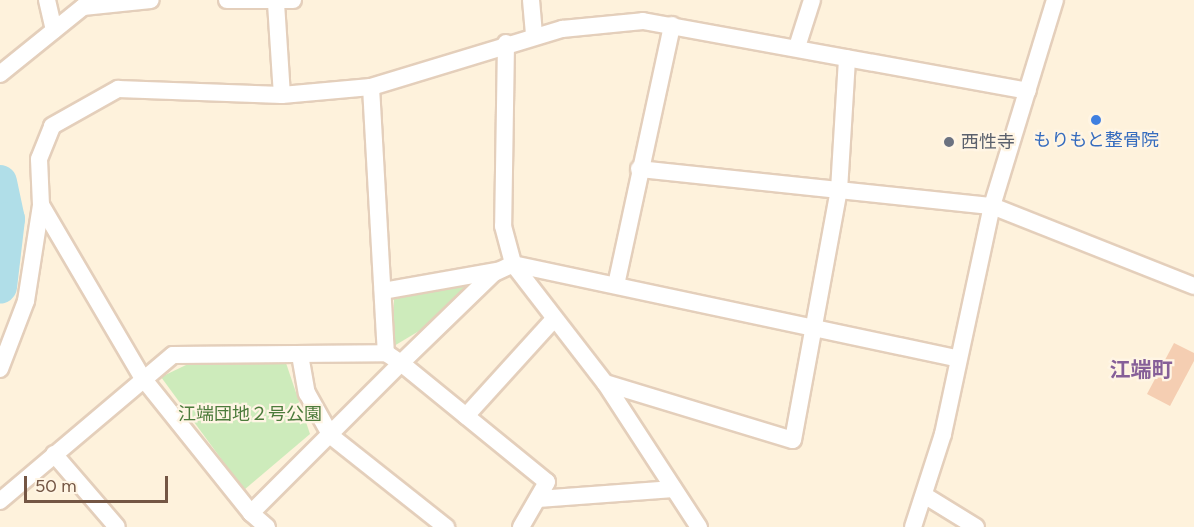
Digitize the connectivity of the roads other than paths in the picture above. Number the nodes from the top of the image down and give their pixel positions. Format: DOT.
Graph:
graph roads {
  1 [pos="47,0"];
  2 [pos="151,0"];
  3 [pos="227,0"];
  4 [pos="293,0"];
  5 [pos="531,0"];
  6 [pos="812,0"];
  7 [pos="1055,0"];
  8 [pos="276,3"];
  9 [pos="672,25"];
  10 [pos="54,30"];
  11 [pos="534,36"];
  12 [pos="506,43"];
  13 [pos="797,47"];
  14 [pos="847,58"];
  15 [pos="0,74"];
  16 [pos="371,87"];
  17 [pos="1028,91"];
  18 [pos="282,94"];
  19 [pos="639,169"];
  20 [pos="839,190"];
  21 [pos="41,205"];
  22 [pos="992,206"];
  23 [pos="506,268"];
  24 [pos="616,285"];
  25 [pos="1194,286"];
  26 [pos="383,291"];
  27 [pos="553,320"];
  28 [pos="817,328"];
  29 [pos="386,353"];
  30 [pos="300,355"];
  31 [pos="957,358"];
  32 [pos="401,363"];
  33 [pos="0,369"];
  34 [pos="142,377"];
  35 [pos="605,383"];
  36 [pos="466,416"];
  37 [pos="331,436"];
  38 [pos="54,454"];
  39 [pos="674,489"];
  40 [pos="924,495"];
  41 [pos="538,499"];
  42 [pos="0,501"];
  43 [pos="251,513"];
  44 [pos="440,525"];
  45 [pos="117,527"];
  46 [pos="267,527"];
  47 [pos="521,527"];
  48 [pos="699,527"];
  49 [pos="913,527"];
  50 [pos="976,527"];
  1 -- 10 [label="street"];
  2 -- 10 [label="street"];
  3 -- 8 [label="street"];
  4 -- 8 [label="street"];
  5 -- 11 [label="street"];
  6 -- 13 [label="street"];
  7 -- 17 [label="street"];
  8 -- 18 [label="street"];
  9 -- 11 [label="street"];
  9 -- 13 [label="street"];
  9 -- 19 [label="street"];
  10 -- 15 [label="street"];
  11 -- 12 [label="street"];
  12 -- 16 [label="street"];
  12 -- 23 [label="street"];
  13 -- 14 [label="street"];
  14 -- 17 [label="street"];
  14 -- 20 [label="street"];
  16 -- 18 [label="street"];
  16 -- 26 [label="street"];
  17 -- 22 [label="street"];
  18 -- 21 [label="street"];
  19 -- 20 [label="street"];
  19 -- 24 [label="street"];
  20 -- 22 [label="street"];
  20 -- 28 [label="street"];
  21 -- 33 [label="street"];
  21 -- 34 [label="street"];
  22 -- 25 [label="street"];
  22 -- 31 [label="street"];
  23 -- 24 [label="street"];
  23 -- 26 [label="street"];
  23 -- 27 [label="street"];
  23 -- 32 [label="street"];
  24 -- 28 [label="street"];
  26 -- 29 [label="street"];
  27 -- 35 [label="street"];
  27 -- 36 [label="street"];
  28 -- 31 [label="street"];
  28 -- 35 [label="street"];
  29 -- 30 [label="street"];
  29 -- 32 [label="street"];
  30 -- 34 [label="street"];
  30 -- 37 [label="street"];
  31 -- 40 [label="street"];
  32 -- 36 [label="street"];
  32 -- 37 [label="street"];
  34 -- 38 [label="street"];
  34 -- 43 [label="street"];
  35 -- 39 [label="street"];
  36 -- 41 [label="street"];
  37 -- 43 [label="street"];
  37 -- 44 [label="street"];
  38 -- 42 [label="street"];
  38 -- 45 [label="street"];
  39 -- 41 [label="street"];
  39 -- 48 [label="street"];
  40 -- 49 [label="street"];
  40 -- 50 [label="street"];
  41 -- 47 [label="street"];
  43 -- 46 [label="street"];
}
